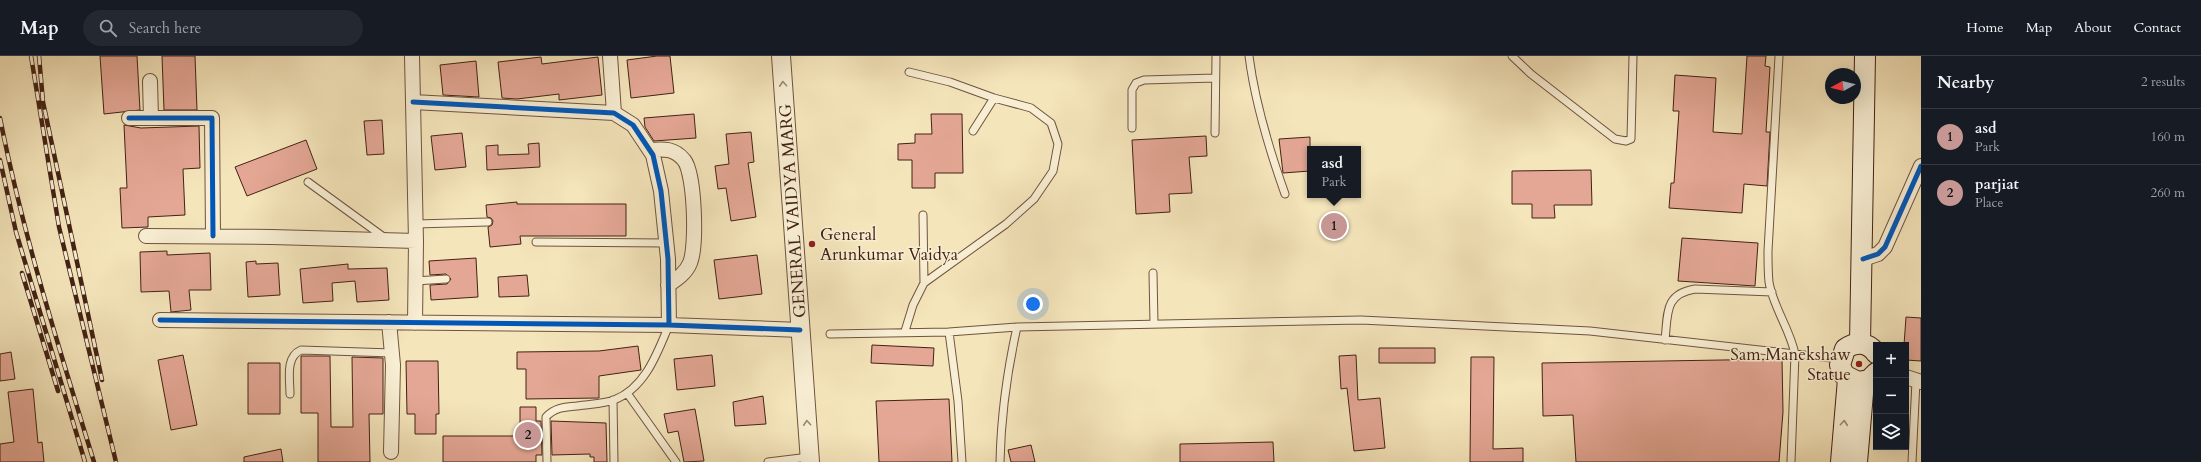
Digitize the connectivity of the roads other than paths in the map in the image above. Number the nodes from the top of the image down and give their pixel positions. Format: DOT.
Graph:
graph roads {
  1 [pos="412,56"];
  2 [pos="610,56"];
  3 [pos="781,56"];
  4 [pos="1216,56"];
  5 [pos="1249,56"];
  6 [pos="1512,56"];
  7 [pos="1633,56"];
  8 [pos="1779,56"];
  9 [pos="1865,56"];
  10 [pos="909,72"];
  11 [pos="1215,78"];
  12 [pos="150,81"];
  13 [pos="994,98"];
  14 [pos="413,102"];
  15 [pos="614,113"];
  16 [pos="129,118"];
  17 [pos="151,118"];
  18 [pos="1132,128"];
  19 [pos="973,131"];
  20 [pos="1215,133"];
  21 [pos="650,150"];
  22 [pos="1921,166"];
  23 [pos="308,182"];
  24 [pos="1285,194"];
  25 [pos="923,215"];
  26 [pos="488,222"];
  27 [pos="416,224"];
  28 [pos="146,236"];
  29 [pos="213,236"];
  30 [pos="388,240"];
  31 [pos="416,241"];
  32 [pos="536,242"];
  33 [pos="666,243"];
  34 [pos="1863,259"];
  35 [pos="1153,273"];
  36 [pos="446,279"];
  37 [pos="415,281"];
  38 [pos="924,283"];
  39 [pos="668,285"];
  40 [pos="1772,292"];
  41 [pos="160,320"];
  42 [pos="389,322"];
  43 [pos="415,323"];
  44 [pos="1154,324"];
  45 [pos="669,325"];
  46 [pos="1017,327"];
  47 [pos="800,330"];
  48 [pos="905,331"];
  49 [pos="949,332"];
  50 [pos="830,334"];
  51 [pos="1665,340"];
  52 [pos="1868,348"];
  53 [pos="392,352"];
  54 [pos="1795,354"];
  55 [pos="1840,359"];
  56 [pos="1863,378"];
  57 [pos="1914,380"];
  58 [pos="627,393"];
  59 [pos="290,394"];
  60 [pos="613,400"];
  61 [pos="391,452"];
  62 [pos="810,460"];
  63 [pos="547,462"];
  64 [pos="614,462"];
  65 [pos="676,462"];
  66 [pos="768,462"];
  67 [pos="962,462"];
  68 [pos="1000,462"];
  69 [pos="1791,462"];
  70 [pos="1841,462"];
  71 [pos="1857,462"];
  72 [pos="1912,462"];
  1 -- 14 [label="street"];
  2 -- 15 [label="street"];
  47 -- 3 [label="street, GENERAL VAIDYA MARG, one-way"];
  4 -- 11 [label="lane"];
  5 -- 24 [label="lane"];
  6 -- 7 [label="lane"];
  8 -- 40 [label="lane"];
  9 -- 34 [label="main road"];
  10 -- 13 [label="lane"];
  11 -- 18 [label="lane"];
  11 -- 20 [label="lane"];
  12 -- 17 [label="street"];
  13 -- 19 [label="lane"];
  13 -- 38 [label="lane"];
  14 -- 15 [label="street"];
  14 -- 27 [label="street"];
  15 -- 21 [label="street"];
  16 -- 17 [label="street"];
  17 -- 29 [label="street"];
  21 -- 33 [label="street"];
  21 -- 39 [label="street"];
  22 -- 34 [label="street"];
  23 -- 30 [label="lane"];
  25 -- 38 [label="lane"];
  26 -- 27 [label="lane"];
  27 -- 31 [label="street"];
  28 -- 29 [label="street"];
  29 -- 30 [label="street"];
  30 -- 31 [label="street"];
  31 -- 37 [label="street"];
  32 -- 33 [label="lane"];
  33 -- 39 [label="street"];
  34 -- 52 [label="main road"];
  35 -- 44 [label="lane"];
  36 -- 37 [label="lane"];
  37 -- 43 [label="street"];
  38 -- 48 [label="lane"];
  39 -- 45 [label="street"];
  40 -- 51 [label="lane"];
  40 -- 54 [label="lane"];
  41 -- 42 [label="street"];
  42 -- 43 [label="street"];
  42 -- 53 [label="street"];
  43 -- 45 [label="street"];
  44 -- 46 [label="lane"];
  44 -- 51 [label="lane"];
  45 -- 47 [label="street"];
  45 -- 58 [label="lane"];
  46 -- 49 [label="lane"];
  46 -- 68 [label="lane"];
  62 -- 47 [label="street, GENERAL VAIDYA MARG, one-way"];
  48 -- 49 [label="lane"];
  48 -- 50 [label="lane"];
  49 -- 67 [label="lane"];
  51 -- 54 [label="lane"];
  52 -- 55 [label="main road"];
  53 -- 59 [label="lane"];
  53 -- 61 [label="street"];
  54 -- 55 [label="lane"];
  54 -- 69 [label="lane"];
  55 -- 56 [label="main road"];
  70 -- 56 [label="main road, one-way"];
  56 -- 71 [label="main road"];
  57 -- 72 [label="lane"];
  58 -- 60 [label="lane"];
  58 -- 65 [label="lane"];
  60 -- 63 [label="lane"];
  60 -- 64 [label="lane"];
  62 -- 66 [label="lane"];
}
